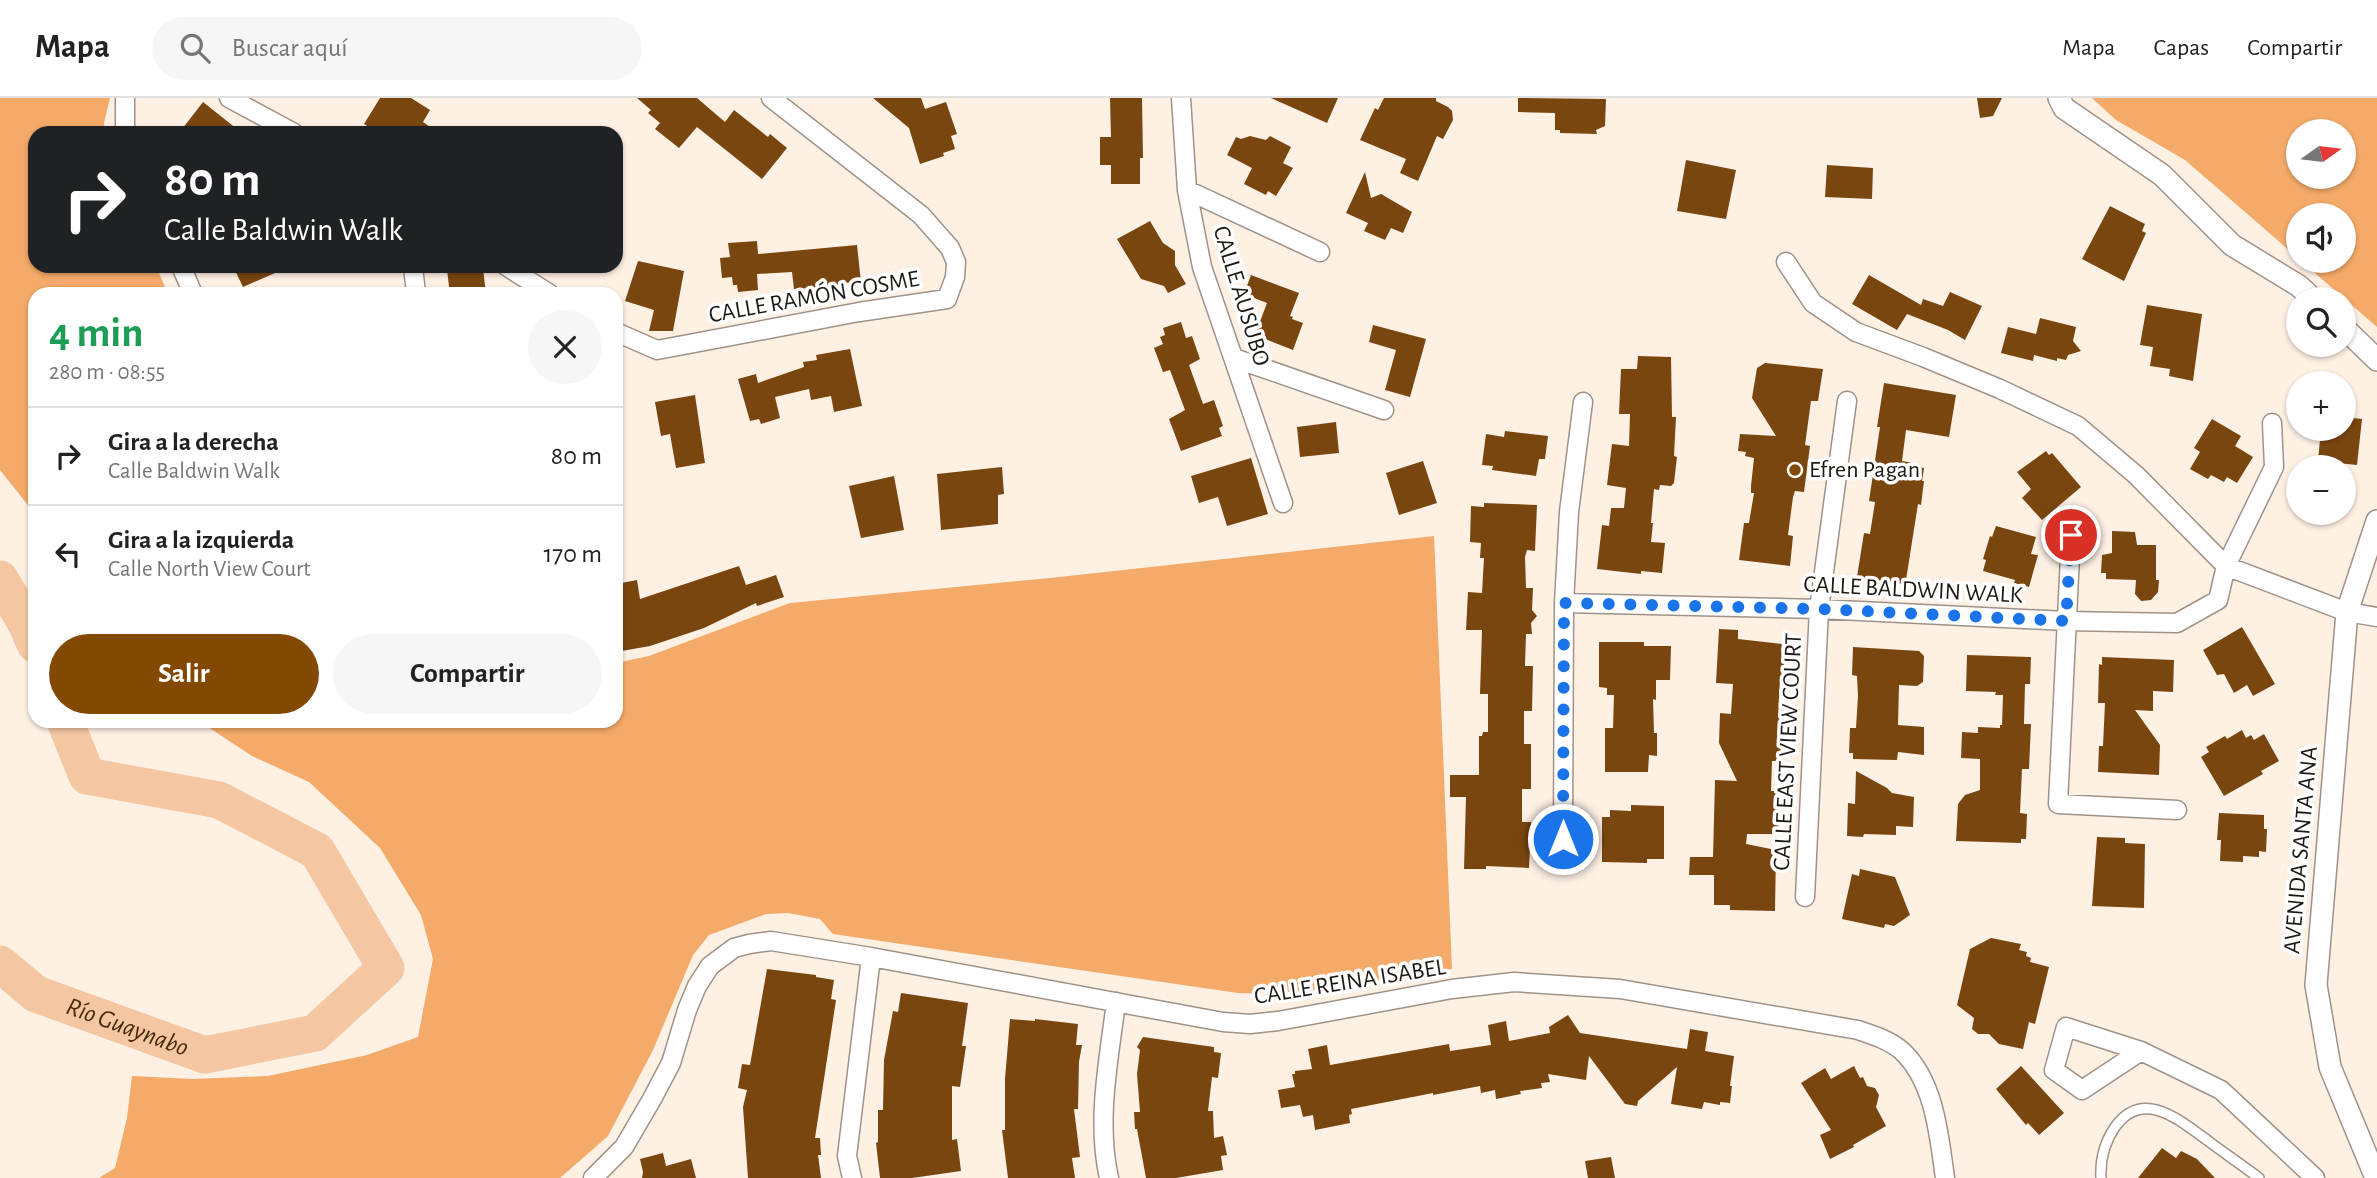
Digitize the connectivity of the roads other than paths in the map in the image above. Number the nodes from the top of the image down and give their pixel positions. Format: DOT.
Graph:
graph roads {
  1 [pos="125,98"];
  2 [pos="229,98"];
  3 [pos="771,98"];
  4 [pos="1181,98"];
  5 [pos="2059,98"];
  6 [pos="125,126"];
  7 [pos="281,126"];
  8 [pos="1188,190"];
  9 [pos="1320,252"];
  10 [pos="1786,262"];
  11 [pos="517,273"];
  12 [pos="539,287"];
  13 [pos="2300,287"];
  14 [pos="623,335"];
  15 [pos="2356,340"];
  16 [pos="1234,358"];
  17 [pos="2377,360"];
  18 [pos="1847,401"];
  19 [pos="1583,402"];
  20 [pos="1384,410"];
  21 [pos="2272,423"];
  22 [pos="1283,503"];
  23 [pos="2377,521"];
  24 [pos="2071,535"];
  25 [pos="2226,566"];
  26 [pos="1564,603"];
  27 [pos="1819,609"];
  28 [pos="2347,612"];
  29 [pos="2377,617"];
  30 [pos="2066,621"];
  31 [pos="2177,810"];
  32 [pos="1563,839"];
  33 [pos="1805,897"];
  34 [pos="871,957"];
  35 [pos="1116,1002"];
  36 [pos="2141,1051"];
  37 [pos="2371,1177"];
  38 [pos="593,1178"];
  39 [pos="852,1178"];
  40 [pos="1109,1178"];
  41 [pos="1945,1178"];
  42 [pos="2101,1178"];
  43 [pos="2259,1178"];
  44 [pos="2315,1178"];
  1 -- 6 [label="street"];
  2 -- 7 [label="street"];
  3 -- 14 [label="street, CALLE RAMÓN COSME"];
  4 -- 8 [label="street, CALLE AUSUBO"];
  5 -- 13 [label="street"];
  8 -- 9 [label="street"];
  8 -- 16 [label="street, CALLE AUSUBO"];
  10 -- 25 [label="street"];
  11 -- 12 [label="street"];
  15 -- 17 [label="street"];
  16 -- 20 [label="street"];
  16 -- 22 [label="street, CALLE AUSUBO"];
  18 -- 27 [label="street, CALLE EAST VIEW COURT"];
  19 -- 26 [label="street"];
  21 -- 25 [label="street, CALLE BALDWIN WALK"];
  23 -- 28 [label="street, AVENIDA SANTA ANA"];
  24 -- 30 [label="street"];
  25 -- 28 [label="street"];
  25 -- 30 [label="street, CALLE BALDWIN WALK"];
  26 -- 27 [label="street, CALLE BALDWIN WALK"];
  26 -- 32 [label="street"];
  27 -- 30 [label="street, CALLE BALDWIN WALK"];
  27 -- 33 [label="street, CALLE EAST VIEW COURT"];
  28 -- 29 [label="street"];
  28 -- 37 [label="street, AVENIDA SANTA ANA"];
  30 -- 31 [label="street"];
  34 -- 35 [label="street, CALLE REINA ISABEL"];
  34 -- 38 [label="street, CALLE REINA ISABEL"];
  34 -- 39 [label="street"];
  35 -- 40 [label="street"];
  35 -- 41 [label="street, CALLE REINA ISABEL"];
  36 -- 36 [label="street"];
  36 -- 44 [label="street"];
  42 -- 43 [label="lane"];
}
